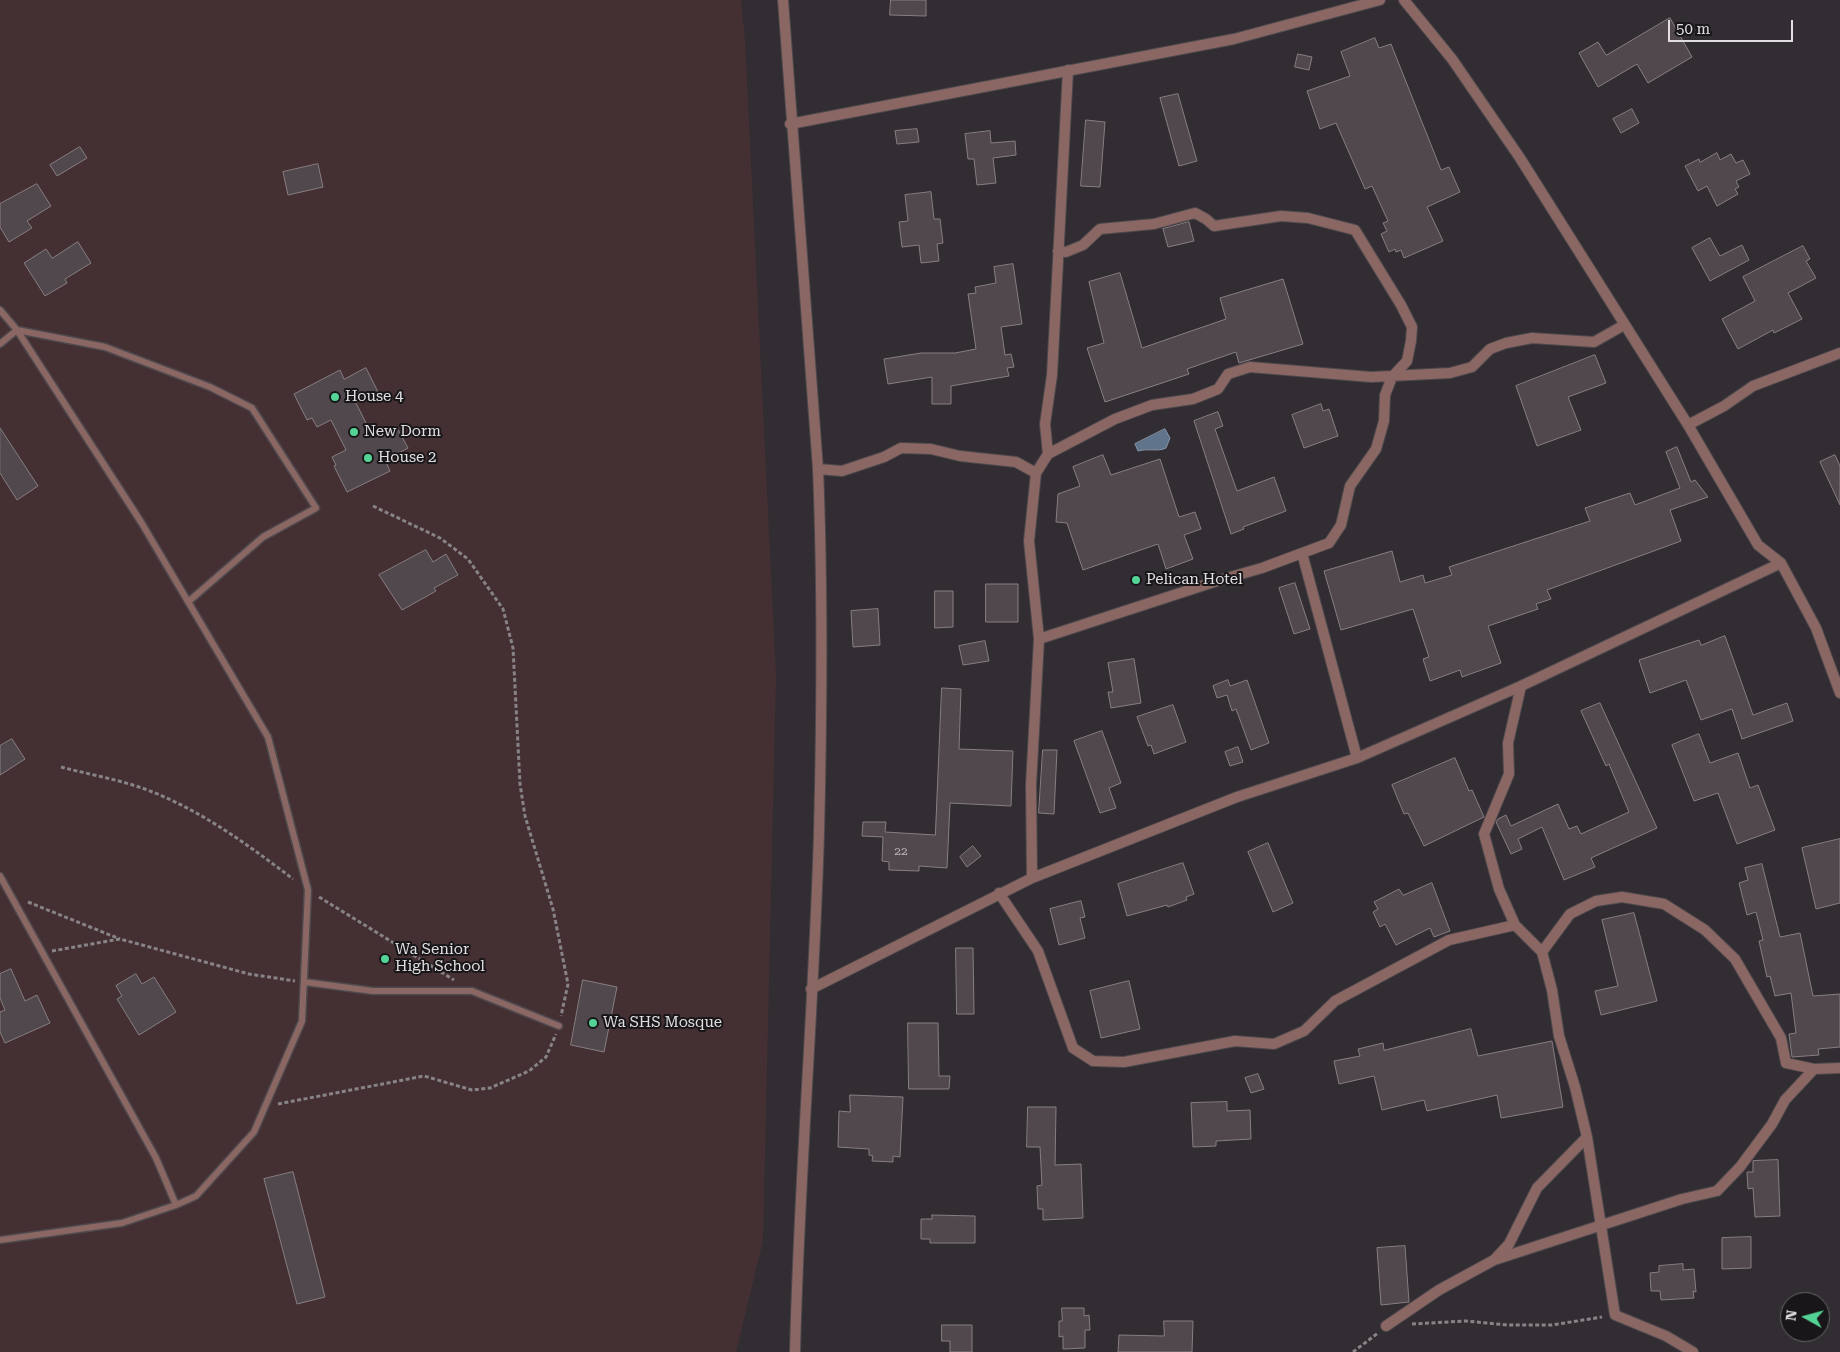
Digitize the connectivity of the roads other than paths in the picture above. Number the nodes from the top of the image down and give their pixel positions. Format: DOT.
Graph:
graph roads {
  1 [pos="783,0"];
  2 [pos="1380,0"];
  3 [pos="1404,0"];
  4 [pos="1068,70"];
  5 [pos="790,124"];
  6 [pos="1058,251"];
  7 [pos="0,310"];
  8 [pos="1624,325"];
  9 [pos="17,330"];
  10 [pos="0,344"];
  11 [pos="1840,353"];
  12 [pos="1392,377"];
  13 [pos="1688,425"];
  14 [pos="1048,454"];
  15 [pos="818,469"];
  16 [pos="1036,473"];
  17 [pos="1302,553"];
  18 [pos="1781,563"];
  19 [pos="188,602"];
  20 [pos="1040,640"];
  21 [pos="1521,686"];
  22 [pos="1840,693"];
  23 [pos="1357,758"];
  24 [pos="0,876"];
  25 [pos="1032,878"];
  26 [pos="999,893"];
  27 [pos="1515,925"];
  28 [pos="1542,952"];
  29 [pos="304,982"];
  30 [pos="811,989"];
  31 [pos="559,1026"];
  32 [pos="1840,1068"];
  33 [pos="1814,1069"];
  34 [pos="1587,1137"];
  35 [pos="176,1205"];
  36 [pos="1601,1226"];
  37 [pos="0,1240"];
  38 [pos="1494,1260"];
  39 [pos="1386,1326"];
  40 [pos="796,1352"];
  41 [pos="1693,1352"];
  1 -- 5 [label="street"];
  2 -- 4 [label="street"];
  3 -- 8 [label="street"];
  4 -- 5 [label="street"];
  4 -- 6 [label="street"];
  5 -- 15 [label="street"];
  6 -- 12 [label="street"];
  6 -- 14 [label="street"];
  7 -- 9 [label="lane"];
  8 -- 12 [label="street"];
  8 -- 13 [label="street"];
  9 -- 10 [label="lane"];
  9 -- 19 [label="lane"];
  9 -- 19 [label="lane"];
  11 -- 13 [label="street"];
  12 -- 14 [label="street"];
  12 -- 17 [label="street"];
  13 -- 18 [label="street"];
  14 -- 16 [label="street"];
  15 -- 16 [label="street"];
  15 -- 30 [label="street"];
  16 -- 20 [label="street"];
  17 -- 20 [label="street"];
  17 -- 23 [label="street"];
  18 -- 21 [label="street"];
  18 -- 22 [label="street"];
  19 -- 29 [label="lane"];
  20 -- 25 [label="street"];
  21 -- 23 [label="street"];
  21 -- 27 [label="street"];
  23 -- 25 [label="street"];
  24 -- 35 [label="lane"];
  25 -- 26 [label="street"];
  26 -- 27 [label="street"];
  26 -- 30 [label="street"];
  27 -- 28 [label="street"];
  28 -- 33 [label="street"];
  28 -- 34 [label="street"];
  29 -- 31 [label="lane"];
  29 -- 35 [label="lane"];
  30 -- 40 [label="street"];
  32 -- 33 [label="street"];
  33 -- 36 [label="street"];
  34 -- 36 [label="street"];
  34 -- 38 [label="street"];
  35 -- 37 [label="lane"];
  36 -- 38 [label="street"];
  36 -- 41 [label="street"];
  38 -- 39 [label="street"];
}
